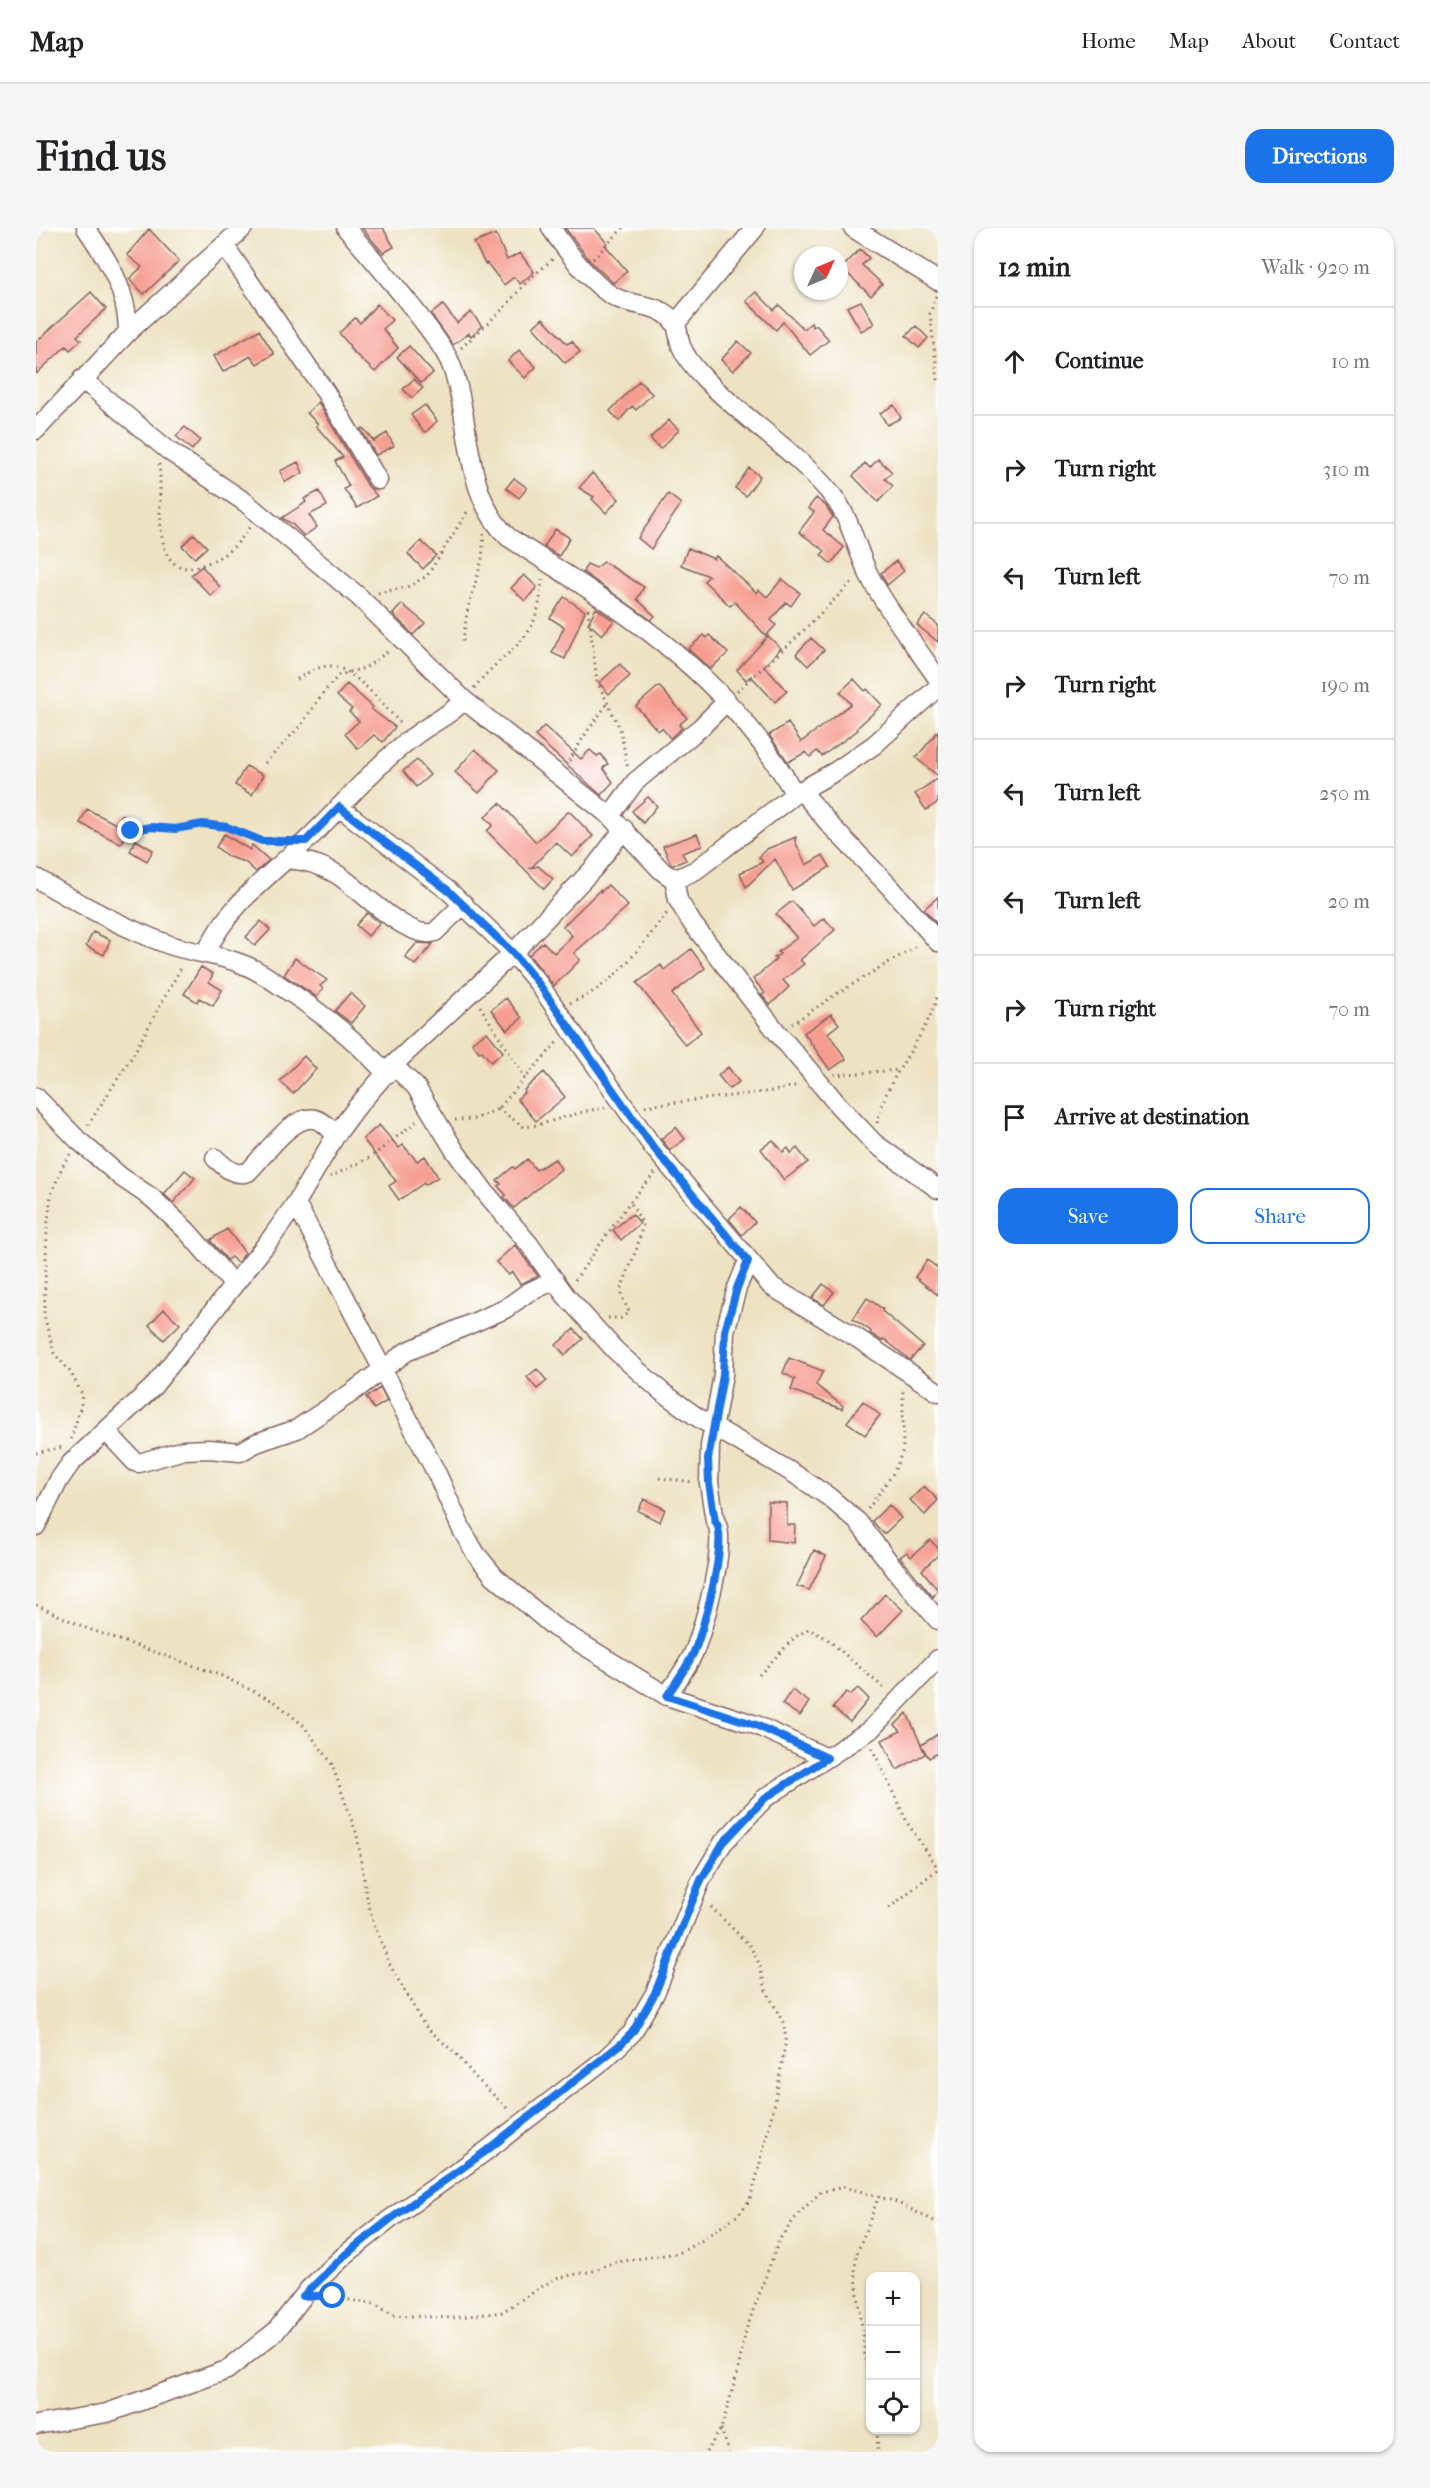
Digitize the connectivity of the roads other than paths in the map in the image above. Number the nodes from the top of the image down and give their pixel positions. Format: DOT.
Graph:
graph roads {
  1 [pos="86,228"];
  2 [pos="243,228"];
  3 [pos="346,228"];
  4 [pos="551,228"];
  5 [pos="755,228"];
  6 [pos="854,228"];
  7 [pos="224,245"];
  8 [pos="938,281"];
  9 [pos="676,323"];
  10 [pos="128,332"];
  11 [pos="82,379"];
  12 [pos="36,430"];
  13 [pos="378,480"];
  14 [pos="938,679"];
  15 [pos="938,687"];
  16 [pos="464,700"];
  17 [pos="727,701"];
  18 [pos="798,792"];
  19 [pos="339,807"];
  20 [pos="610,816"];
  21 [pos="624,829"];
  22 [pos="286,859"];
  23 [pos="36,878"];
  24 [pos="674,878"];
  25 [pos="464,904"];
  26 [pos="936,939"];
  27 [pos="197,952"];
  28 [pos="513,953"];
  29 [pos="390,1070"];
  30 [pos="36,1097"];
  31 [pos="336,1135"];
  32 [pos="215,1158"];
  33 [pos="938,1189"];
  34 [pos="296,1203"];
  35 [pos="748,1261"];
  36 [pos="558,1284"];
  37 [pos="234,1285"];
  38 [pos="381,1369"];
  39 [pos="938,1392"];
  40 [pos="714,1426"];
  41 [pos="106,1431"];
  42 [pos="36,1526"];
  43 [pos="938,1620"];
  44 [pos="938,1659"];
  45 [pos="667,1696"];
  46 [pos="827,1758"];
  47 [pos="36,2425"];
  1 -- 10 [label="street"];
  2 -- 7 [label="street"];
  3 -- 17 [label="street"];
  4 -- 9 [label="street"];
  5 -- 9 [label="street"];
  6 -- 8 [label="street"];
  7 -- 10 [label="street"];
  7 -- 13 [label="street"];
  9 -- 14 [label="street"];
  10 -- 11 [label="street"];
  11 -- 12 [label="street"];
  11 -- 16 [label="street"];
  15 -- 18 [label="street"];
  16 -- 19 [label="street"];
  16 -- 20 [label="street"];
  17 -- 18 [label="street"];
  17 -- 20 [label="street"];
  18 -- 24 [label="street"];
  18 -- 26 [label="street"];
  19 -- 22 [label="street"];
  19 -- 25 [label="street"];
  20 -- 21 [label="street"];
  21 -- 24 [label="street"];
  21 -- 28 [label="street"];
  22 -- 25 [label="street"];
  22 -- 27 [label="street"];
  23 -- 27 [label="street"];
  24 -- 33 [label="street"];
  25 -- 28 [label="street"];
  27 -- 29 [label="street"];
  28 -- 29 [label="street"];
  28 -- 35 [label="street"];
  29 -- 31 [label="street"];
  29 -- 36 [label="street"];
  30 -- 37 [label="street"];
  31 -- 32 [label="street"];
  31 -- 34 [label="street"];
  34 -- 37 [label="street"];
  34 -- 38 [label="street"];
  35 -- 39 [label="street"];
  35 -- 40 [label="street"];
  36 -- 38 [label="street"];
  36 -- 40 [label="street"];
  37 -- 41 [label="street"];
  38 -- 41 [label="street"];
  38 -- 45 [label="street"];
  40 -- 43 [label="street"];
  40 -- 45 [label="street"];
  41 -- 42 [label="street"];
  44 -- 46 [label="street"];
  45 -- 46 [label="street"];
  46 -- 47 [label="street"];
}
